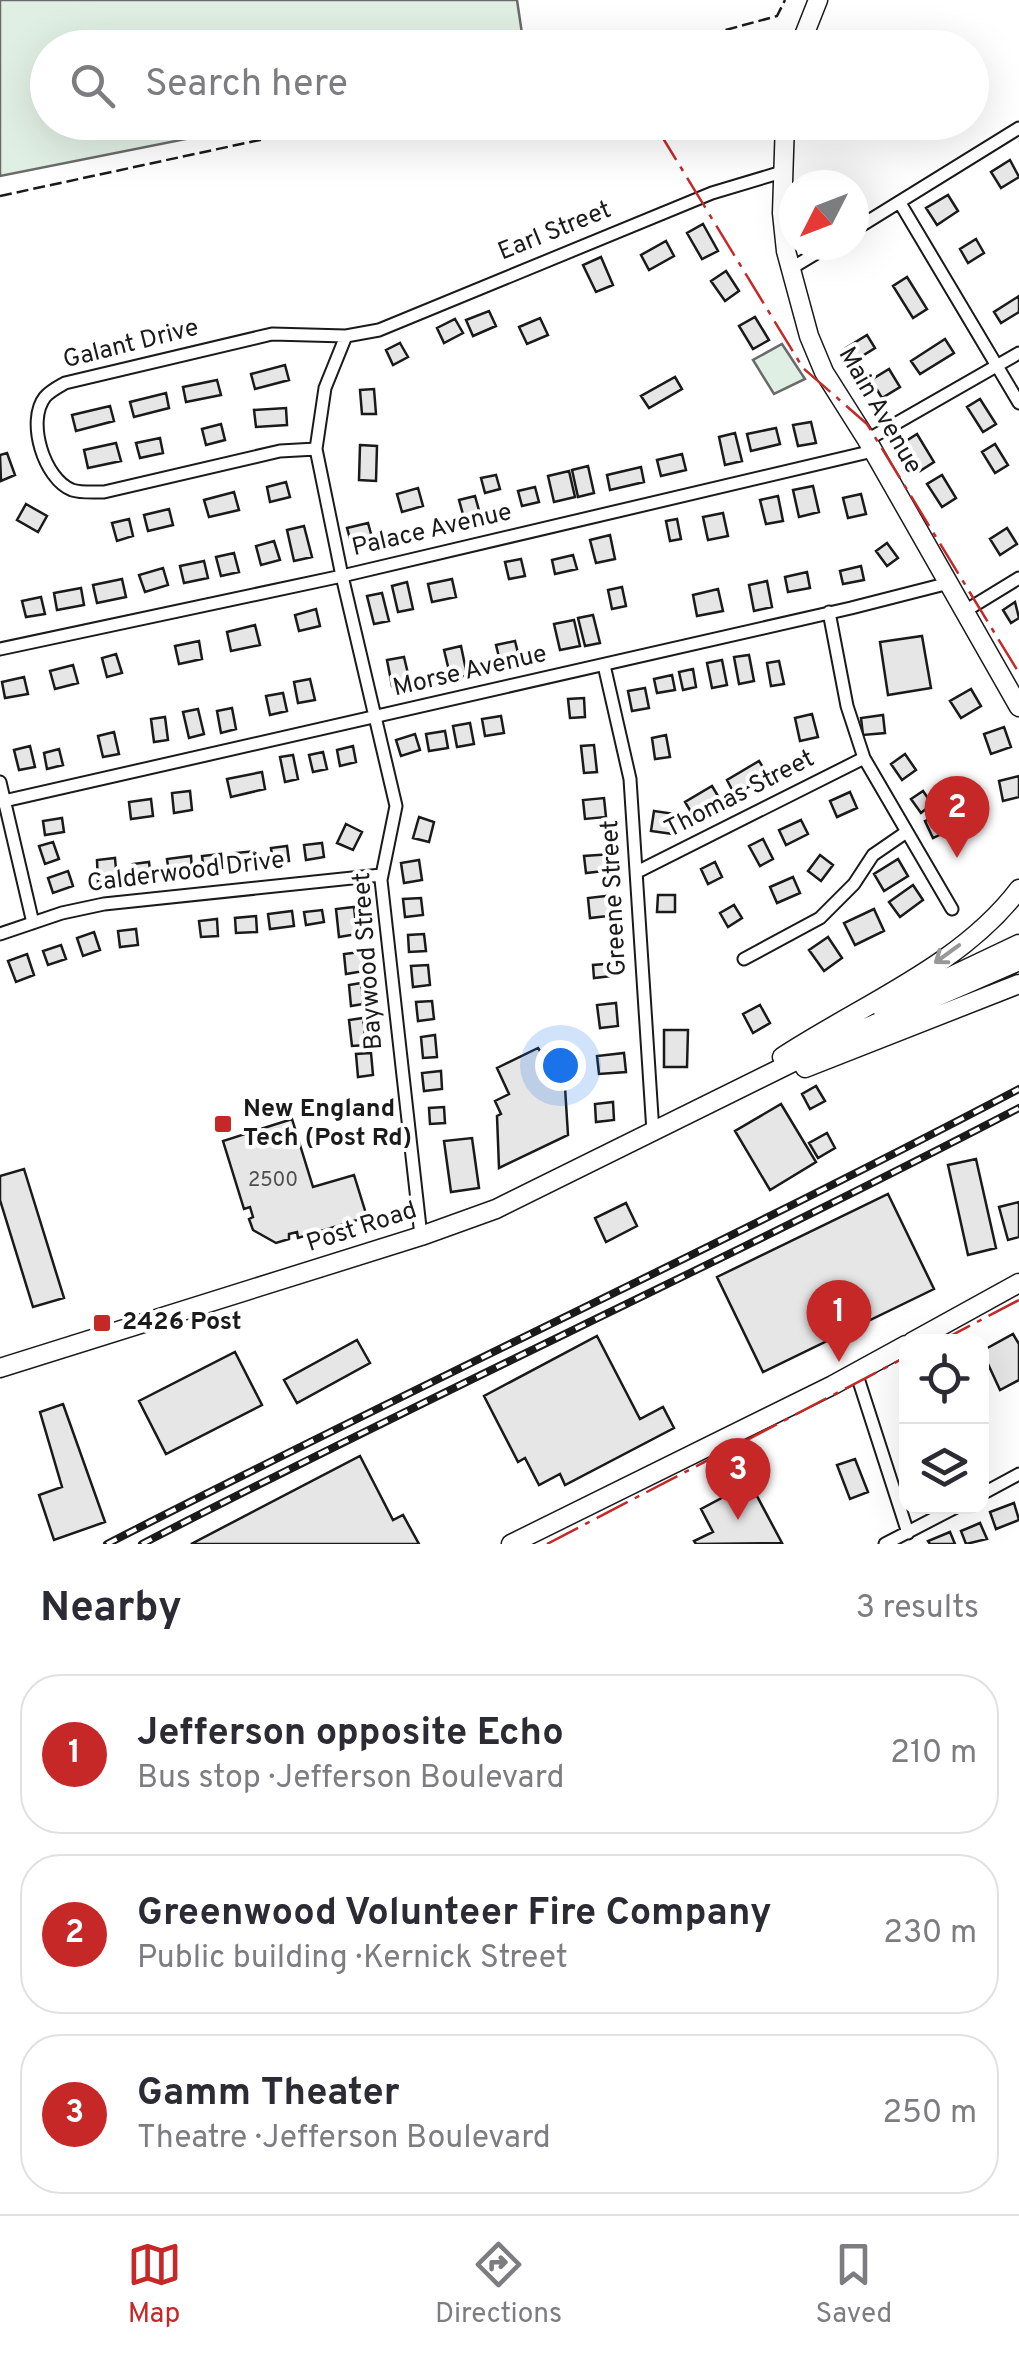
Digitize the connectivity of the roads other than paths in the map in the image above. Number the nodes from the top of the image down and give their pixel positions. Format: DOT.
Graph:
graph roads {
  1 [pos="818,0"];
  2 [pos="806,30"];
  3 [pos="1019,128"];
  4 [pos="784,140"];
  5 [pos="782,170"];
  6 [pos="779,173"];
  7 [pos="900,202"];
  8 [pos="869,221"];
  9 [pos="789,260"];
  10 [pos="805,260"];
  11 [pos="790,269"];
  12 [pos="346,336"];
  13 [pos="1019,354"];
  14 [pos="998,368"];
  15 [pos="1019,402"];
  16 [pos="870,446"];
  17 [pos="316,449"];
  18 [pos="342,576"];
  19 [pos="1019,578"];
  20 [pos="949,583"];
  21 [pos="965,611"];
  22 [pos="830,612"];
  23 [pos="0,649"];
  24 [pos="604,665"];
  25 [pos="1018,701"];
  26 [pos="376,716"];
  27 [pos="864,758"];
  28 [pos="0,782"];
  29 [pos="2,801"];
  30 [pos="905,832"];
  31 [pos="637,872"];
  32 [pos="381,875"];
  33 [pos="1019,889"];
  34 [pos="952,908"];
  35 [pos="33,923"];
  36 [pos="0,934"];
  37 [pos="1019,944"];
  38 [pos="744,958"];
  39 [pos="1019,961"];
  40 [pos="1019,984"];
  41 [pos="724,1097"];
  42 [pos="653,1132"];
  43 [pos="421,1236"];
  44 [pos="1019,1284"];
  45 [pos="926,1334"];
  46 [pos="899,1348"];
  47 [pos="0,1368"];
  48 [pos="856,1372"];
  49 [pos="1019,1474"];
  50 [pos="989,1490"];
  51 [pos="943,1514"];
  52 [pos="908,1532"];
  53 [pos="512,1544"];
  54 [pos="886,1544"];
  1 -- 2 [label="main road"];
  3 -- 7 [label="street"];
  4 -- 5 [label="main road, Main Avenue"];
  6 -- 12 [label="street, Earl Street"];
  7 -- 8 [label="street"];
  7 -- 14 [label="street"];
  9 -- 11 [label="main road, Main Avenue"];
  10 -- 11 [label="street"];
  11 -- 16 [label="main road, Main Avenue"];
  12 -- 17 [label="street, Baywood Street"];
  12 -- 17 [label="street, Galant Drive"];
  13 -- 14 [label="street, Palace Avenue"];
  14 -- 15 [label="street"];
  14 -- 16 [label="street, Palace Avenue"];
  16 -- 18 [label="street, Palace Avenue"];
  16 -- 20 [label="main road, Main Avenue"];
  17 -- 18 [label="street, Baywood Street"];
  18 -- 23 [label="street, Palace Avenue"];
  18 -- 26 [label="street, Baywood Street"];
  19 -- 21 [label="street"];
  20 -- 21 [label="main road, Main Avenue"];
  20 -- 22 [label="street, Morse Avenue"];
  21 -- 25 [label="main road, Main Avenue"];
  22 -- 24 [label="street, Morse Avenue"];
  22 -- 27 [label="street"];
  24 -- 26 [label="street, Morse Avenue"];
  24 -- 31 [label="street, Greene Street"];
  26 -- 29 [label="street, Morse Avenue"];
  26 -- 32 [label="street, Baywood Street"];
  27 -- 30 [label="street"];
  27 -- 31 [label="street, Thomas Street"];
  28 -- 29 [label="street"];
  29 -- 35 [label="street"];
  30 -- 34 [label="street"];
  30 -- 38 [label="street"];
  31 -- 42 [label="street, Greene Street"];
  32 -- 35 [label="street, Calderwood Drive"];
  32 -- 43 [label="street, Baywood Street"];
  33 -- 41 [label="main road, one-way"];
  35 -- 36 [label="street, Calderwood Drive"];
  37 -- 41 [label="main road, Post Road"];
  39 -- 41 [label="main road, Post Road"];
  40 -- 41 [label="main road"];
  41 -- 42 [label="main road, Post Road"];
  42 -- 43 [label="main road, Post Road"];
  43 -- 47 [label="main road, Post Road"];
  44 -- 45 [label="main road"];
  46 -- 48 [label="main road"];
  48 -- 52 [label="street"];
  48 -- 53 [label="main road"];
  49 -- 50 [label="street"];
  51 -- 52 [label="street"];
  52 -- 54 [label="street"];
}
